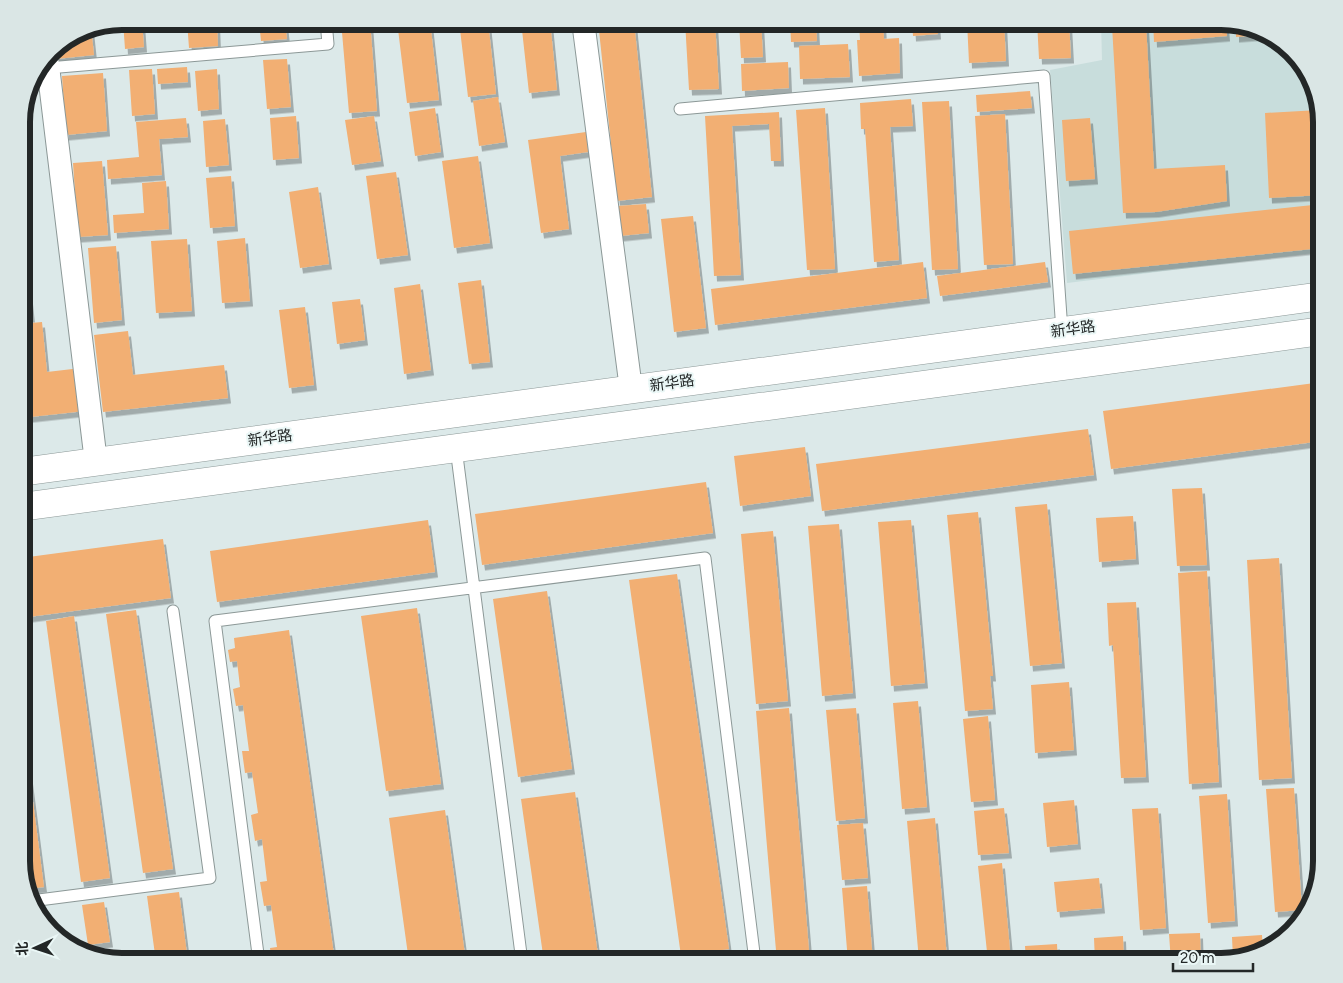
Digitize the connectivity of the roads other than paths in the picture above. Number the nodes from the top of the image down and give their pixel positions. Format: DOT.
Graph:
graph roads {
  1 [pos="327,30"];
  2 [pos="584,30"];
  3 [pos="52,63"];
  4 [pos="48,67"];
  5 [pos="680,109"];
  6 [pos="1313,297"];
  7 [pos="1062,331"];
  8 [pos="1313,332"];
  9 [pos="631,389"];
  10 [pos="456,448"];
  11 [pos="96,462"];
  12 [pos="30,471"];
  13 [pos="30,506"];
  14 [pos="474,588"];
  15 [pos="173,611"];
  16 [pos="40,901"];
  17 [pos="258,953"];
  18 [pos="521,953"];
  19 [pos="754,953"];
  1 -- 3 [label="lane"];
  2 -- 9 [label="street"];
  4 -- 11 [label="street"];
  5 -- 7 [label="lane"];
  6 -- 7 [label="main road, 新华路"];
  7 -- 9 [label="main road, 新华路"];
  8 -- 10 [label="main road"];
  9 -- 11 [label="main road, 新华路"];
  10 -- 13 [label="main road"];
  10 -- 14 [label="lane"];
  11 -- 12 [label="main road, 新华路"];
  14 -- 17 [label="lane"];
  14 -- 18 [label="lane"];
  14 -- 19 [label="lane"];
  15 -- 16 [label="lane"];
}
